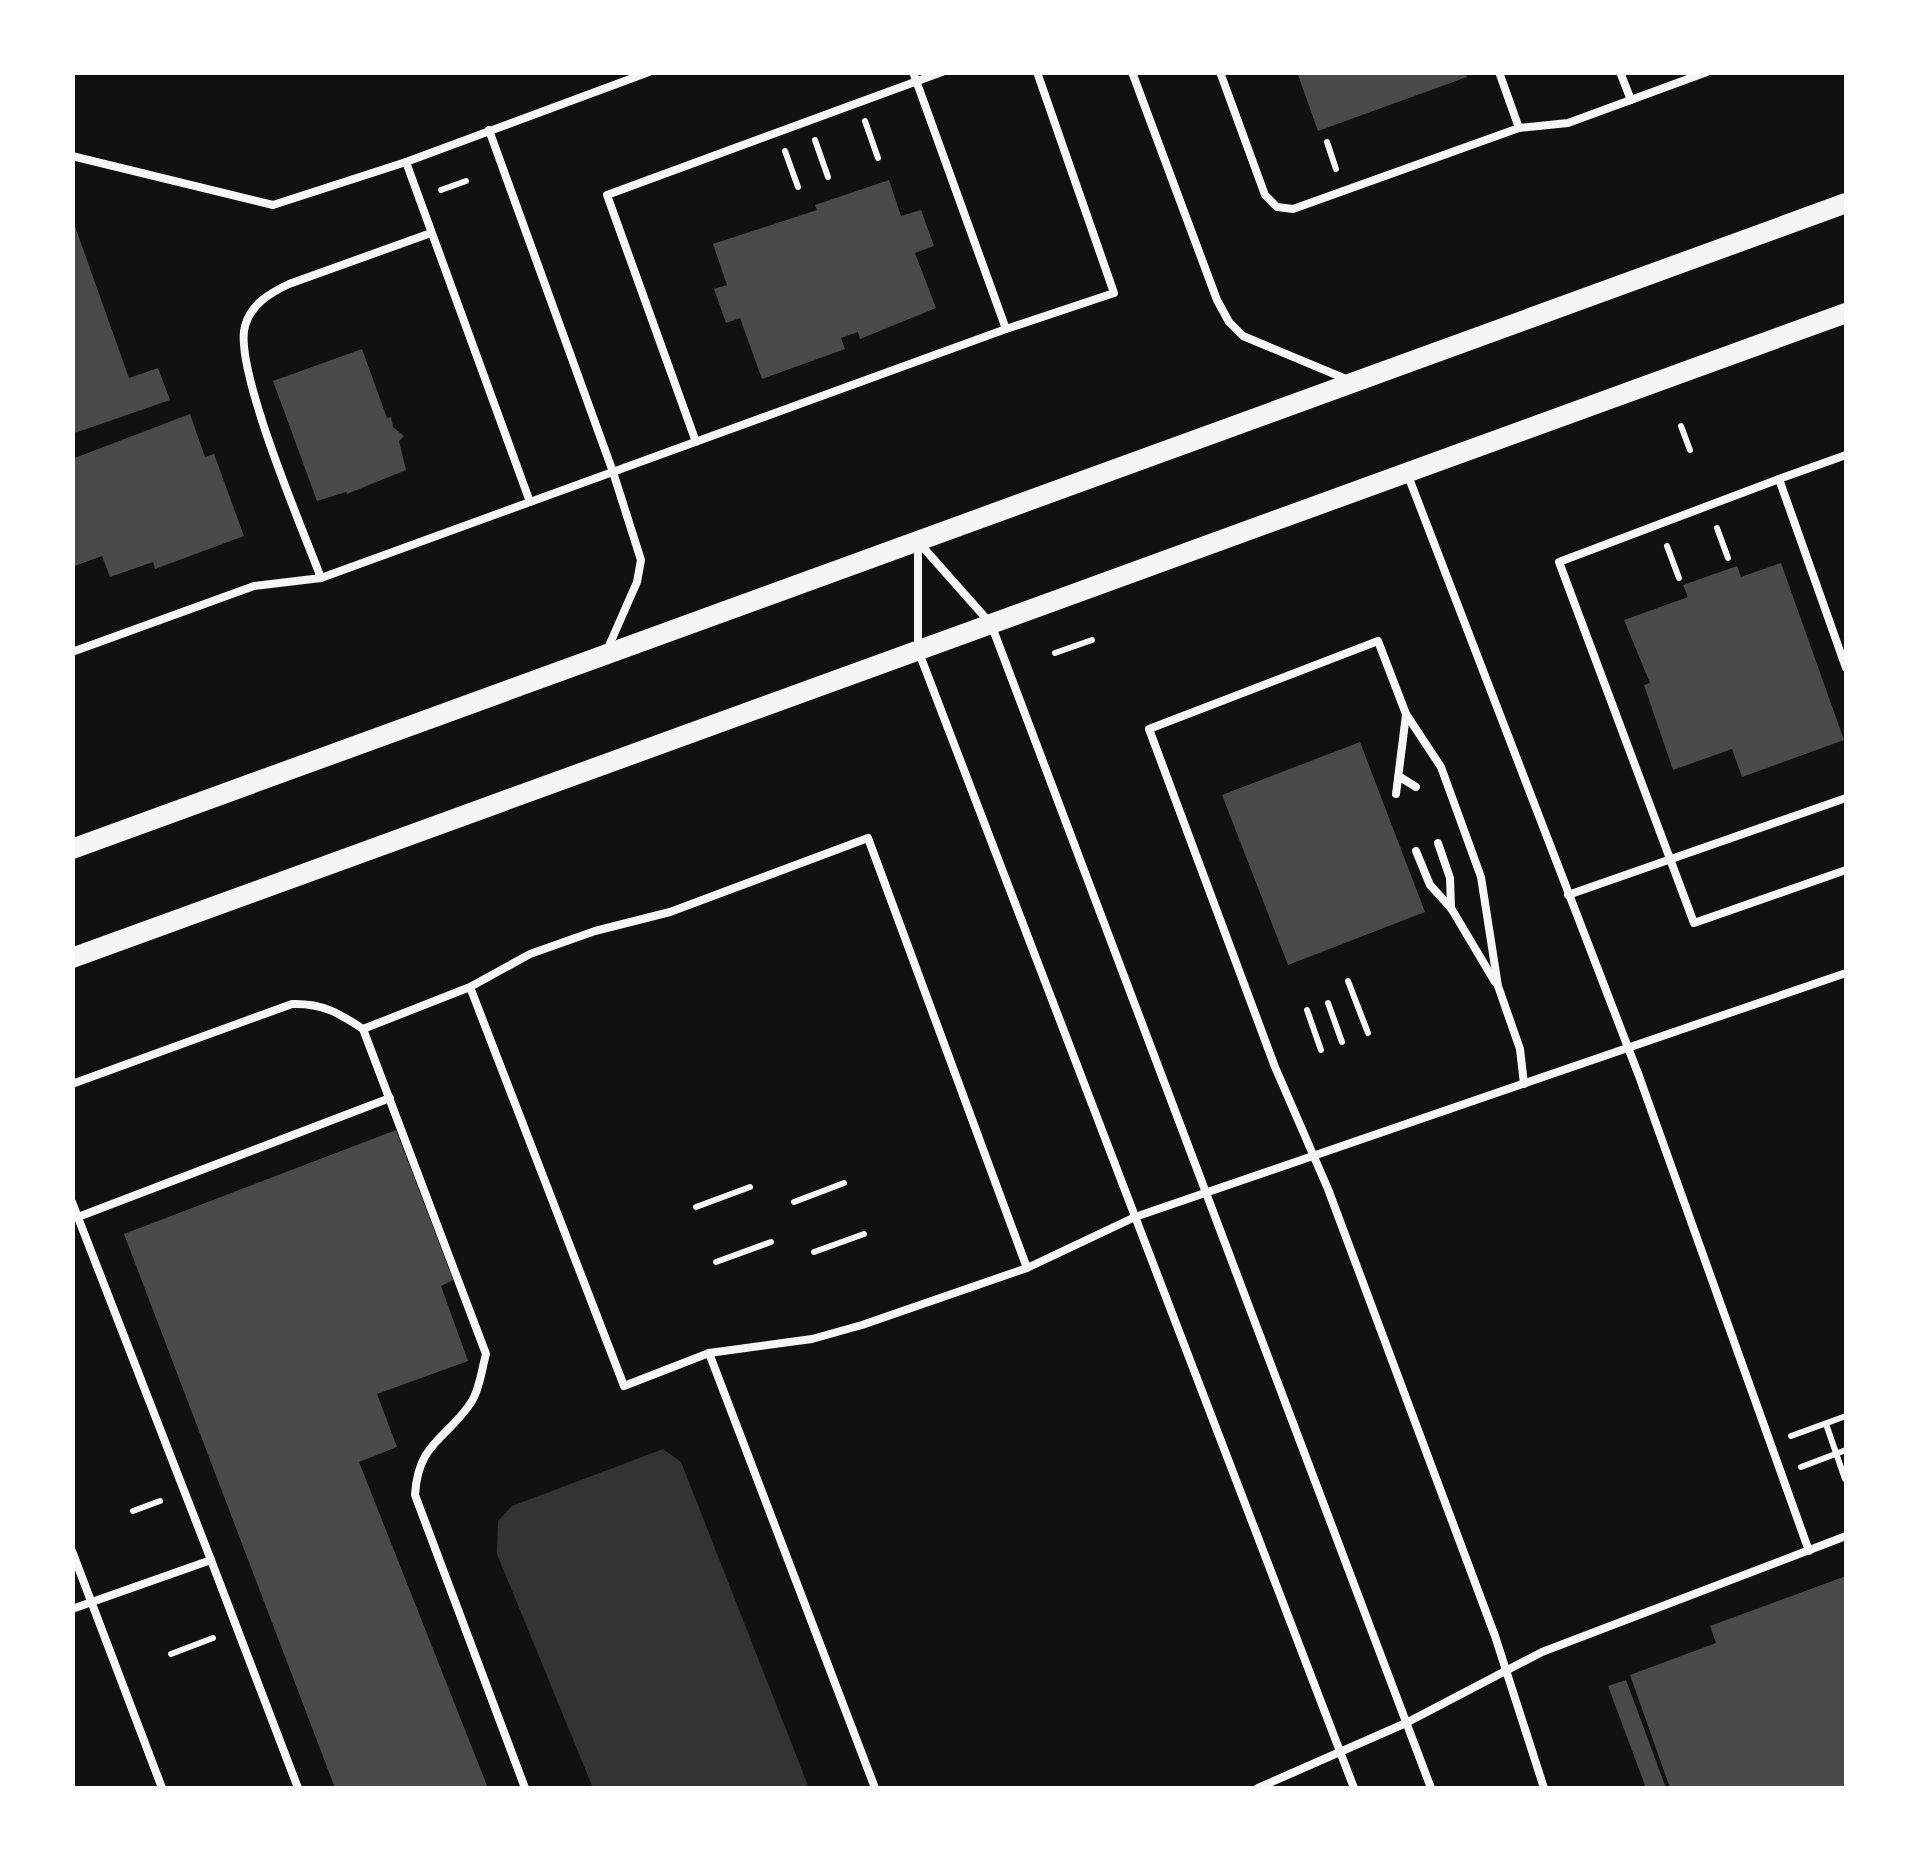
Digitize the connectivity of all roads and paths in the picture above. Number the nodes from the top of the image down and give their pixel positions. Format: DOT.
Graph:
graph roads {
  1 [pos="649,72"];
  2 [pos="942,72"];
  3 [pos="1037,72"];
  4 [pos="1220,72"];
  5 [pos="1500,72"];
  6 [pos="1620,72"];
  7 [pos="1707,72"];
  8 [pos="1132,73"];
  9 [pos="915,77"];
  10 [pos="1631,100"];
  11 [pos="866,125"];
  12 [pos="1519,128"];
  13 [pos="489,130"];
  14 [pos="1327,142"];
  15 [pos="816,144"];
  16 [pos="786,154"];
  17 [pos="72,156"];
  18 [pos="878,158"];
  19 [pos="406,162"];
  20 [pos="1337,171"];
  21 [pos="828,177"];
  22 [pos="466,181"];
  23 [pos="798,187"];
  24 [pos="441,190"];
  25 [pos="1846,203"];
  26 [pos="431,233"];
  27 [pos="1846,313"];
  28 [pos="1006,329"];
  29 [pos="1355,383"];
  30 [pos="1681,426"];
  31 [pos="696,442"];
  32 [pos="1690,450"];
  33 [pos="1846,455"];
  34 [pos="612,472"];
  35 [pos="1408,473"];
  36 [pos="1779,479"];
  37 [pos="530,502"];
  38 [pos="1717,528"];
  39 [pos="918,541"];
  40 [pos="1667,547"];
  41 [pos="1728,558"];
  42 [pos="321,578"];
  43 [pos="1678,578"];
  44 [pos="992,624"];
  45 [pos="1092,640"];
  46 [pos="918,650"];
  47 [pos="72,652"];
  48 [pos="1055,653"];
  49 [pos="605,655"];
  50 [pos="1846,668"];
  51 [pos="1406,714"];
  52 [pos="1400,777"];
  53 [pos="1416,787"];
  54 [pos="1396,794"];
  55 [pos="1846,798"];
  56 [pos="1438,843"];
  57 [pos="72,849"];
  58 [pos="1416,851"];
  59 [pos="1669,859"];
  60 [pos="1846,870"];
  61 [pos="1568,895"];
  62 [pos="1451,908"];
  63 [pos="72,958"];
  64 [pos="1846,972"];
  65 [pos="1348,981"];
  66 [pos="1498,986"];
  67 [pos="470,987"];
  68 [pos="1328,1002"];
  69 [pos="1307,1010"];
  70 [pos="364,1029"];
  71 [pos="1368,1033"];
  72 [pos="1342,1042"];
  73 [pos="1628,1049"];
  74 [pos="1321,1050"];
  75 [pos="72,1084"];
  76 [pos="1524,1084"];
  77 [pos="390,1098"];
  78 [pos="1314,1158"];
  79 [pos="844,1183"];
  80 [pos="750,1187"];
  81 [pos="1206,1194"];
  82 [pos="72,1202"];
  83 [pos="794,1202"];
  84 [pos="696,1206"];
  85 [pos="78,1217"];
  86 [pos="1135,1218"];
  87 [pos="864,1234"];
  88 [pos="771,1242"];
  89 [pos="814,1252"];
  90 [pos="716,1262"];
  91 [pos="1027,1268"];
  92 [pos="709,1353"];
  93 [pos="1846,1416"];
  94 [pos="1826,1424"];
  95 [pos="1792,1436"];
  96 [pos="1846,1450"];
  97 [pos="1836,1454"];
  98 [pos="1802,1466"];
  99 [pos="1845,1479"];
  100 [pos="160,1501"];
  101 [pos="133,1511"];
  102 [pos="1846,1536"];
  103 [pos="72,1551"];
  104 [pos="1808,1552"];
  105 [pos="211,1560"];
  106 [pos="92,1602"];
  107 [pos="72,1609"];
  108 [pos="213,1638"];
  109 [pos="170,1654"];
  110 [pos="1506,1670"];
  111 [pos="1406,1723"];
  112 [pos="1340,1750"];
  113 [pos="162,1788"];
  114 [pos="298,1788"];
  115 [pos="525,1788"];
  116 [pos="874,1788"];
  117 [pos="1258,1788"];
  118 [pos="1354,1788"];
  119 [pos="1431,1788"];
  120 [pos="1544,1788"];
  1 -- 13 [label="lane"];
  2 -- 9 [label="lane"];
  3 -- 28 [label="lane"];
  4 -- 12 [label="lane"];
  5 -- 12 [label="lane"];
  6 -- 10 [label="lane"];
  7 -- 10 [label="lane"];
  8 -- 29 [label="lane"];
  9 -- 28 [label="lane"];
  9 -- 31 [label="lane"];
  10 -- 12 [label="lane"];
  11 -- 18 [label="path"];
  13 -- 19 [label="lane"];
  13 -- 34 [label="lane"];
  14 -- 20 [label="path"];
  15 -- 21 [label="path"];
  16 -- 23 [label="path"];
  17 -- 19 [label="lane"];
  19 -- 26 [label="lane"];
  22 -- 24 [label="path"];
  25 -- 29 [label="main road"];
  26 -- 37 [label="lane"];
  26 -- 42 [label="lane"];
  27 -- 35 [label="main road"];
  28 -- 31 [label="lane"];
  29 -- 39 [label="main road"];
  30 -- 32 [label="path"];
  31 -- 34 [label="lane"];
  33 -- 36 [label="lane"];
  34 -- 37 [label="lane"];
  34 -- 49 [label="lane"];
  35 -- 44 [label="main road"];
  35 -- 61 [label="lane"];
  36 -- 50 [label="lane"];
  36 -- 59 [label="lane"];
  37 -- 42 [label="lane"];
  38 -- 41 [label="path"];
  39 -- 44 [label="lane"];
  39 -- 46 [label="lane"];
  39 -- 49 [label="main road"];
  40 -- 43 [label="path"];
  42 -- 47 [label="lane"];
  44 -- 46 [label="main road"];
  44 -- 81 [label="lane"];
  45 -- 48 [label="path"];
  46 -- 63 [label="main road"];
  46 -- 86 [label="lane"];
  49 -- 57 [label="main road"];
  51 -- 52 [label="lane"];
  51 -- 66 [label="lane"];
  51 -- 78 [label="lane"];
  52 -- 53 [label="lane"];
  52 -- 54 [label="lane"];
  55 -- 59 [label="lane"];
  56 -- 62 [label="lane"];
  58 -- 62 [label="lane"];
  59 -- 60 [label="lane"];
  59 -- 61 [label="lane"];
  61 -- 73 [label="lane"];
  62 -- 66 [label="lane"];
  64 -- 73 [label="lane"];
  65 -- 71 [label="path"];
  66 -- 76 [label="lane"];
  67 -- 70 [label="lane"];
  67 -- 91 [label="lane"];
  67 -- 92 [label="lane"];
  68 -- 72 [label="path"];
  69 -- 74 [label="path"];
  70 -- 75 [label="lane"];
  70 -- 77 [label="lane"];
  73 -- 76 [label="lane"];
  73 -- 104 [label="lane"];
  76 -- 78 [label="lane"];
  77 -- 85 [label="lane"];
  77 -- 115 [label="lane"];
  78 -- 81 [label="lane"];
  78 -- 110 [label="lane"];
  79 -- 83 [label="path"];
  80 -- 84 [label="path"];
  81 -- 86 [label="lane"];
  81 -- 111 [label="lane"];
  82 -- 85 [label="lane"];
  85 -- 105 [label="lane"];
  86 -- 91 [label="lane"];
  86 -- 112 [label="lane"];
  87 -- 89 [label="path"];
  88 -- 90 [label="path"];
  91 -- 92 [label="lane"];
  92 -- 116 [label="lane"];
  93 -- 94 [label="path"];
  94 -- 95 [label="path"];
  94 -- 97 [label="path"];
  96 -- 97 [label="path"];
  97 -- 98 [label="path"];
  97 -- 99 [label="path"];
  100 -- 101 [label="path"];
  102 -- 104 [label="lane"];
  103 -- 106 [label="lane"];
  104 -- 110 [label="lane"];
  105 -- 106 [label="lane"];
  105 -- 114 [label="lane"];
  106 -- 107 [label="lane"];
  106 -- 113 [label="lane"];
  108 -- 109 [label="path"];
  110 -- 111 [label="lane"];
  110 -- 120 [label="lane"];
  111 -- 112 [label="lane"];
  111 -- 119 [label="lane"];
  112 -- 117 [label="lane"];
  112 -- 118 [label="lane"];
}
